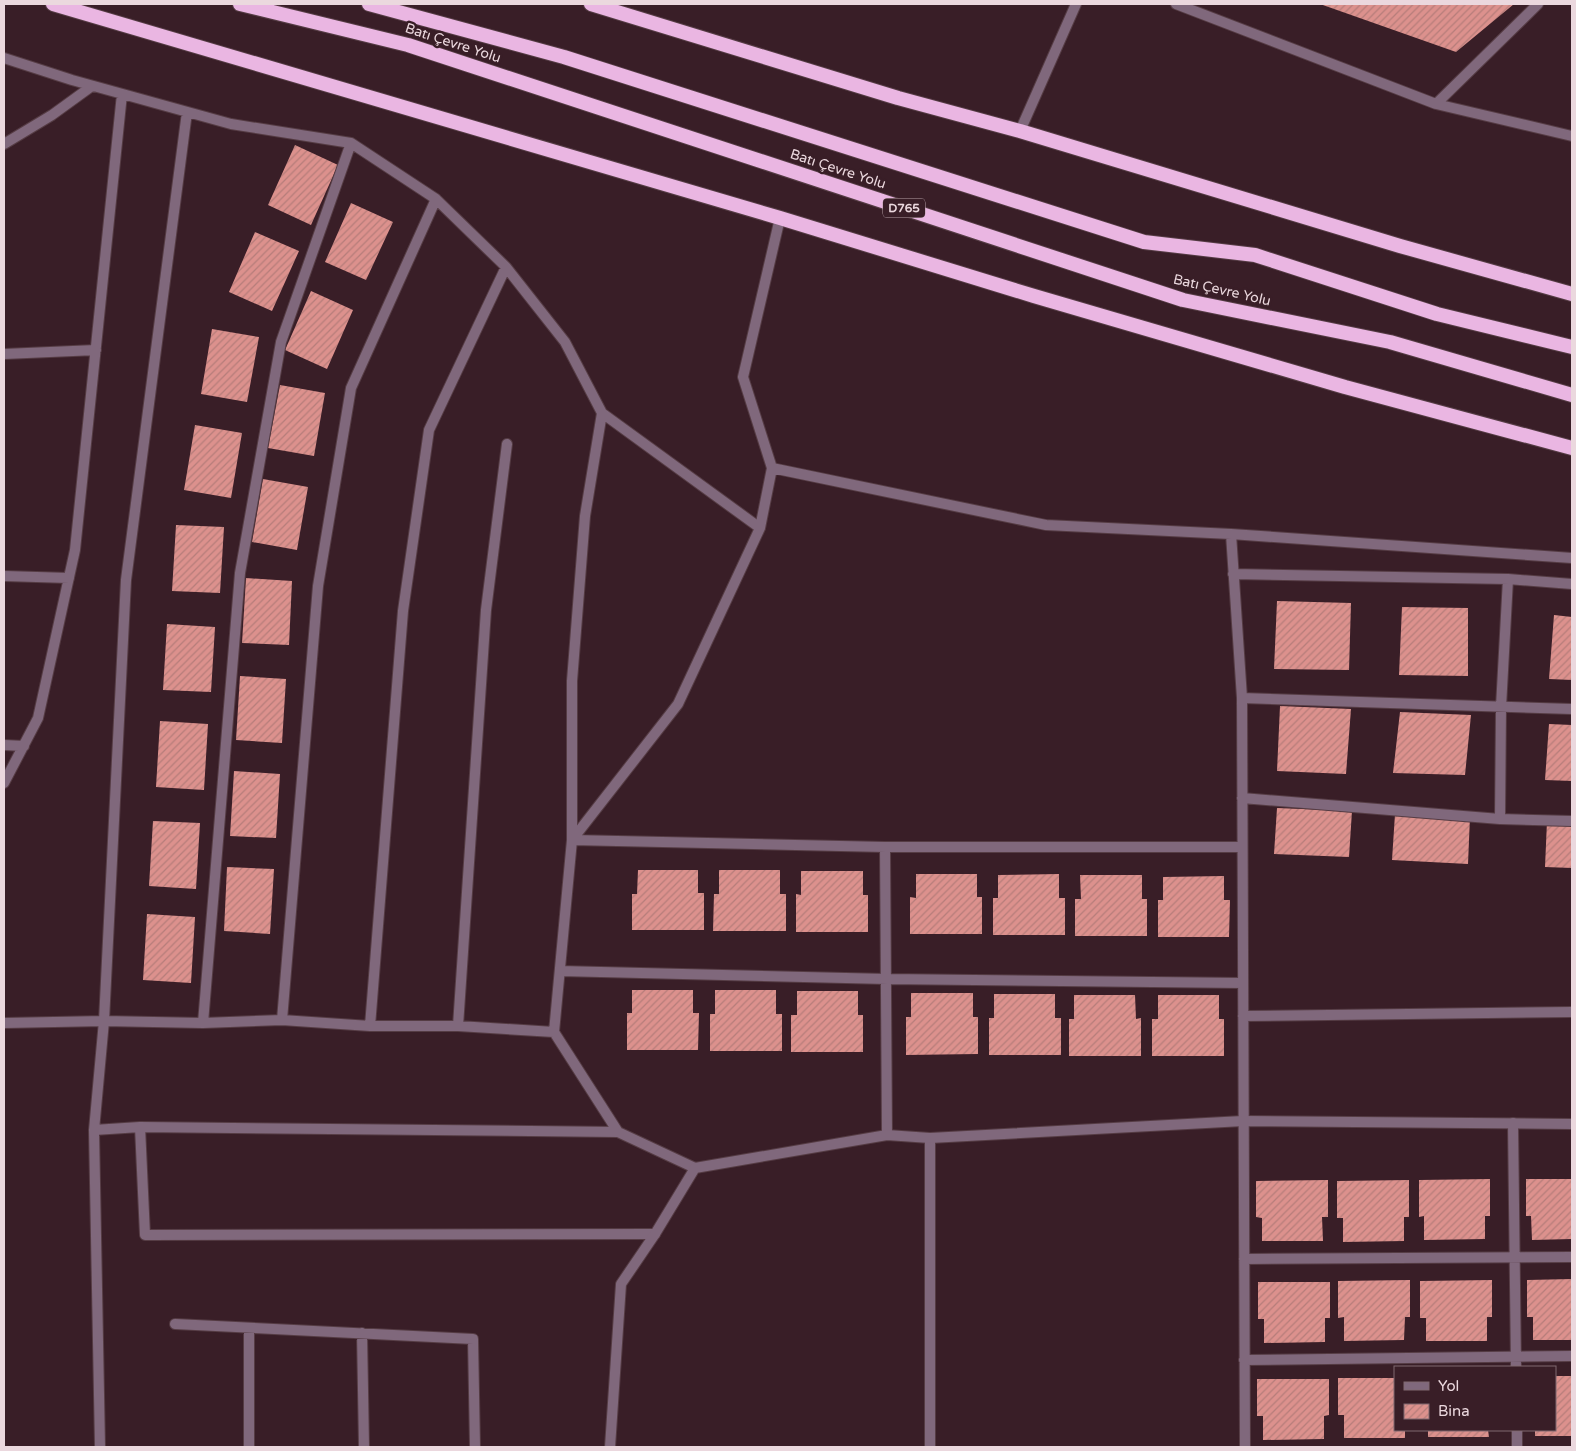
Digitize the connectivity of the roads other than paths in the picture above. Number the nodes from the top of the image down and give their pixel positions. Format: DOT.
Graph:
graph roads {
  1 [pos="53,4"];
  2 [pos="240,4"];
  3 [pos="369,4"];
  4 [pos="591,4"];
  5 [pos="1076,4"];
  6 [pos="1176,4"];
  7 [pos="1538,4"];
  8 [pos="4,58"];
  9 [pos="92,86"];
  10 [pos="122,94"];
  11 [pos="1436,104"];
  12 [pos="187,112"];
  13 [pos="1020,131"];
  14 [pos="1572,136"];
  15 [pos="351,143"];
  16 [pos="4,144"];
  17 [pos="436,199"];
  18 [pos="780,218"];
  19 [pos="506,267"];
  20 [pos="1572,294"];
  21 [pos="1572,347"];
  22 [pos="96,350"];
  23 [pos="4,354"];
  24 [pos="1572,395"];
  25 [pos="602,413"];
  26 [pos="507,444"];
  27 [pos="1572,448"];
  28 [pos="772,468"];
  29 [pos="760,528"];
  30 [pos="1231,534"];
  31 [pos="1572,558"];
  32 [pos="1233,574"];
  33 [pos="4,576"];
  34 [pos="69,578"];
  35 [pos="1508,579"];
  36 [pos="1572,584"];
  37 [pos="1242,698"];
  38 [pos="1501,707"];
  39 [pos="1572,709"];
  40 [pos="4,745"];
  41 [pos="24,746"];
  42 [pos="4,783"];
  43 [pos="1242,798"];
  44 [pos="1500,819"];
  45 [pos="1572,821"];
  46 [pos="572,840"];
  47 [pos="885,847"];
  48 [pos="1242,847"];
  49 [pos="560,971"];
  50 [pos="887,979"];
  51 [pos="1243,983"];
  52 [pos="1572,1012"];
  53 [pos="1243,1016"];
  54 [pos="282,1020"];
  55 [pos="104,1021"];
  56 [pos="203,1023"];
  57 [pos="4,1024"];
  58 [pos="370,1026"];
  59 [pos="458,1026"];
  60 [pos="554,1032"];
  61 [pos="1243,1120"];
  62 [pos="1512,1123"];
  63 [pos="1572,1124"];
  64 [pos="140,1127"];
  65 [pos="94,1130"];
  66 [pos="618,1132"];
  67 [pos="886,1135"];
  68 [pos="930,1138"];
  69 [pos="695,1168"];
  70 [pos="655,1234"];
  71 [pos="1515,1257"];
  72 [pos="1572,1257"];
  73 [pos="1244,1259"];
  74 [pos="174,1324"];
  75 [pos="248,1328"];
  76 [pos="362,1334"];
  77 [pos="1572,1356"];
  78 [pos="1244,1360"];
  79 [pos="1516,1362"];
  80 [pos="1517,1431"];
  81 [pos="100,1447"];
  82 [pos="249,1447"];
  83 [pos="364,1447"];
  84 [pos="475,1447"];
  85 [pos="610,1447"];
  86 [pos="930,1447"];
  87 [pos="1245,1447"];
  88 [pos="1517,1447"];
  1 -- 18 [label="highway"];
  2 -- 24 [label="highway, Batı Çevre Yolu / D765"];
  3 -- 21 [label="highway"];
  4 -- 13 [label="highway"];
  5 -- 13 [label="street"];
  6 -- 11 [label="street"];
  7 -- 11 [label="street"];
  8 -- 9 [label="street"];
  9 -- 10 [label="street"];
  9 -- 16 [label="street"];
  10 -- 12 [label="street"];
  10 -- 22 [label="street"];
  11 -- 14 [label="street"];
  12 -- 15 [label="street"];
  12 -- 55 [label="street"];
  13 -- 20 [label="highway"];
  15 -- 17 [label="street"];
  15 -- 56 [label="street"];
  17 -- 19 [label="street"];
  17 -- 54 [label="street"];
  18 -- 27 [label="highway"];
  18 -- 28 [label="street"];
  19 -- 25 [label="street"];
  19 -- 58 [label="street"];
  22 -- 23 [label="street"];
  22 -- 34 [label="street"];
  25 -- 29 [label="street"];
  25 -- 46 [label="street"];
  26 -- 59 [label="street"];
  28 -- 29 [label="street"];
  28 -- 30 [label="street"];
  29 -- 46 [label="street"];
  30 -- 31 [label="street"];
  30 -- 32 [label="street"];
  32 -- 35 [label="street"];
  32 -- 37 [label="street"];
  33 -- 34 [label="street"];
  34 -- 41 [label="street"];
  35 -- 36 [label="street"];
  35 -- 38 [label="street"];
  37 -- 38 [label="street"];
  37 -- 43 [label="street"];
  38 -- 39 [label="street"];
  38 -- 44 [label="street"];
  40 -- 41 [label="street"];
  41 -- 42 [label="street"];
  43 -- 44 [label="street"];
  43 -- 48 [label="street"];
  44 -- 45 [label="street"];
  46 -- 47 [label="street"];
  46 -- 49 [label="street"];
  47 -- 48 [label="street"];
  47 -- 50 [label="street"];
  48 -- 51 [label="street"];
  49 -- 50 [label="street"];
  49 -- 60 [label="street"];
  50 -- 51 [label="street"];
  50 -- 67 [label="street"];
  51 -- 53 [label="street"];
  52 -- 53 [label="street"];
  53 -- 61 [label="street"];
  54 -- 56 [label="street"];
  54 -- 58 [label="street"];
  55 -- 56 [label="street"];
  55 -- 57 [label="street"];
  55 -- 65 [label="street"];
  58 -- 59 [label="street"];
  59 -- 60 [label="street"];
  60 -- 66 [label="street"];
  61 -- 62 [label="street"];
  61 -- 68 [label="street"];
  61 -- 73 [label="street"];
  62 -- 63 [label="street"];
  62 -- 71 [label="street"];
  64 -- 65 [label="street"];
  64 -- 66 [label="street"];
  64 -- 70 [label="street"];
  65 -- 81 [label="street"];
  66 -- 69 [label="street"];
  67 -- 68 [label="street"];
  67 -- 69 [label="street"];
  68 -- 86 [label="street"];
  69 -- 70 [label="street"];
  70 -- 85 [label="street"];
  71 -- 72 [label="street"];
  71 -- 73 [label="street"];
  71 -- 79 [label="street"];
  73 -- 78 [label="street"];
  74 -- 75 [label="street"];
  75 -- 76 [label="street"];
  75 -- 82 [label="street"];
  76 -- 83 [label="street"];
  76 -- 84 [label="street"];
  77 -- 79 [label="street"];
  78 -- 79 [label="street"];
  78 -- 87 [label="street"];
  80 -- 88 [label="street"];
}
